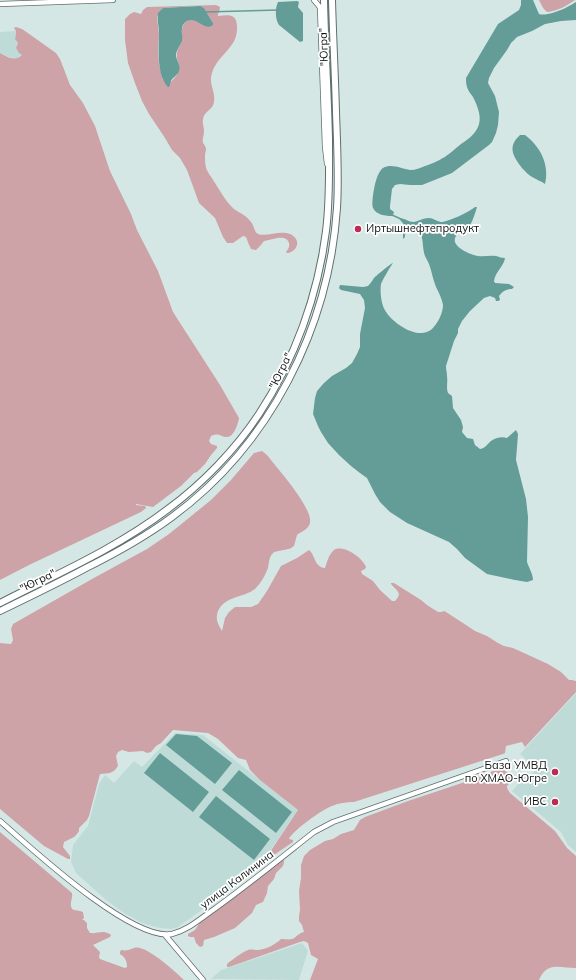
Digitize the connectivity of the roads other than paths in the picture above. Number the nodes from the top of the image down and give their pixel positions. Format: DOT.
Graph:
graph roads {
  1 [pos="113,0"];
  2 [pos="314,0"];
  3 [pos="324,0"];
  4 [pos="332,0"];
  5 [pos="0,4"];
  6 [pos="320,8"];
  7 [pos="324,19"];
  8 [pos="329,179"];
  9 [pos="0,603"];
  10 [pos="0,611"];
  11 [pos="506,761"];
  12 [pos="0,821"];
  13 [pos="165,935"];
  14 [pos="203,980"];
  1 -- 5 [label="street"];
  2 -- 6 [label="street"];
  3 -- 7 [label="highway, \"Югра\""];
  4 -- 10 [label="highway, \"Югра\""];
  6 -- 7 [label="street"];
  6 -- 8 [label="street"];
  7 -- 8 [label="highway, \"Югра\""];
  8 -- 9 [label="highway, \"Югра\""];
  11 -- 13 [label="street, улица Калинина"];
  12 -- 13 [label="street"];
  13 -- 14 [label="street"];
}
